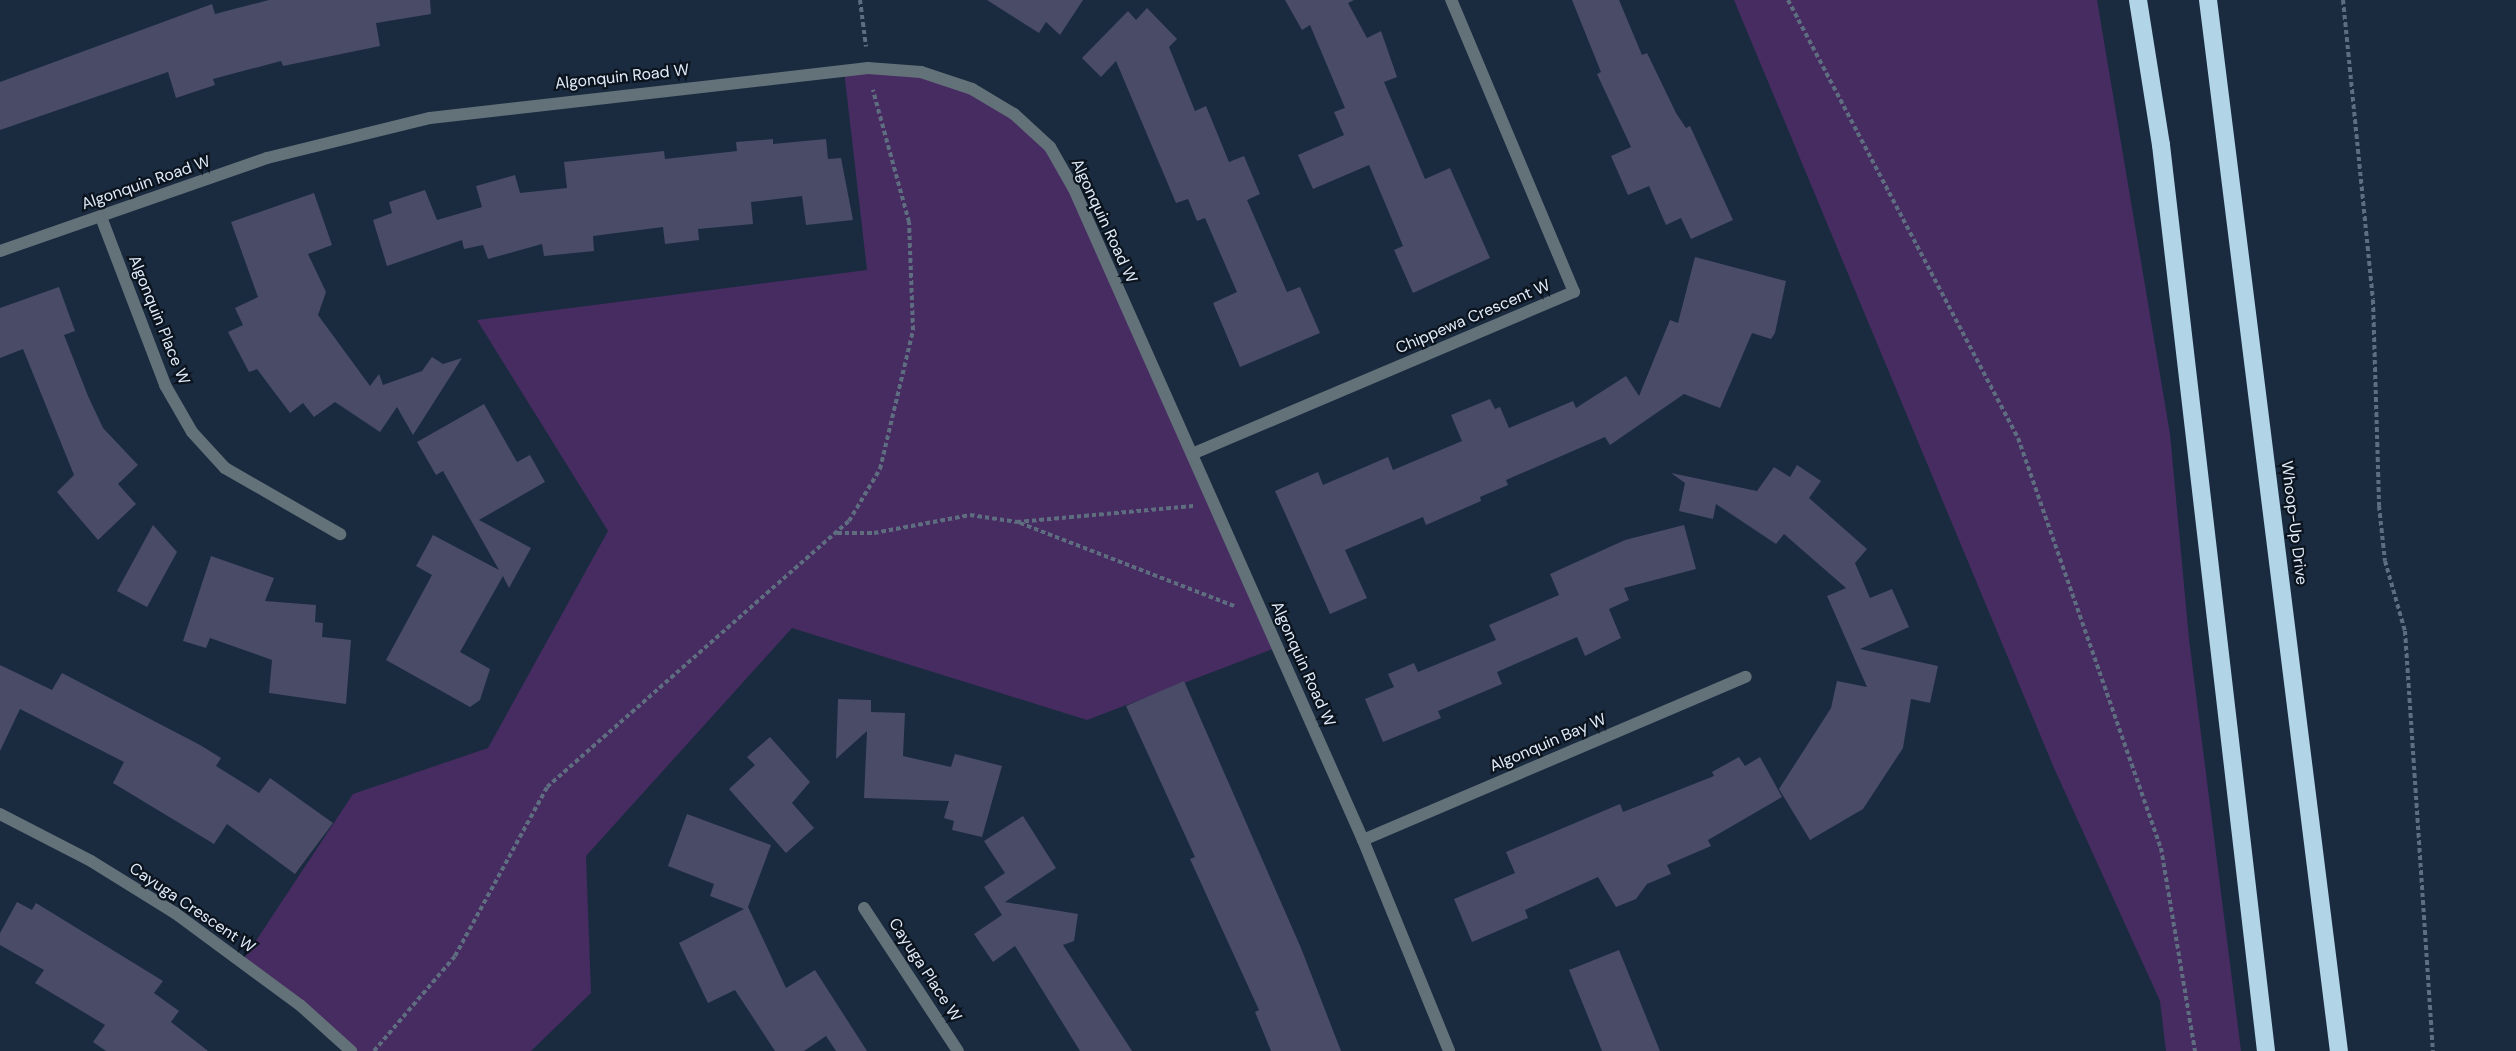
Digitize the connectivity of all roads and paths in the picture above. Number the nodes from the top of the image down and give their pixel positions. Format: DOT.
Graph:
graph roads {
  1 [pos="860,0"];
  2 [pos="1451,0"];
  3 [pos="1788,0"];
  4 [pos="2129,0"];
  5 [pos="2138,0"];
  6 [pos="2208,0"];
  7 [pos="2343,0"];
  8 [pos="868,68"];
  9 [pos="2162,145"];
  10 [pos="101,217"];
  11 [pos="0,251"];
  12 [pos="1192,454"];
  13 [pos="1214,504"];
  14 [pos="1017,522"];
  15 [pos="836,533"];
  16 [pos="340,534"];
  17 [pos="1265,617"];
  18 [pos="1746,677"];
  19 [pos="0,814"];
  20 [pos="1363,840"];
  21 [pos="864,908"];
  22 [pos="351,1051"];
  23 [pos="374,1051"];
  24 [pos="958,1051"];
  25 [pos="1449,1051"];
  26 [pos="2195,1051"];
  27 [pos="2266,1051"];
  28 [pos="2339,1051"];
  29 [pos="2433,1051"];
  1 -- 8 [label="path"];
  2 -- 12 [label="street, Chippewa Crescent W"];
  3 -- 26 [label="path"];
  4 -- 9 [label="highway"];
  5 -- 9 [label="highway"];
  6 -- 28 [label="highway, Whoop-Up Drive"];
  7 -- 29 [label="path"];
  8 -- 10 [label="street, Algonquin Road W"];
  8 -- 12 [label="street, Algonquin Road W"];
  8 -- 15 [label="path"];
  9 -- 27 [label="highway"];
  10 -- 11 [label="street, Algonquin Road W"];
  10 -- 16 [label="street, Algonquin Place W"];
  12 -- 13 [label="street, Algonquin Road W"];
  13 -- 14 [label="path"];
  13 -- 17 [label="street, Algonquin Road W"];
  14 -- 15 [label="path"];
  14 -- 17 [label="path"];
  15 -- 23 [label="path"];
  17 -- 20 [label="street, Algonquin Road W"];
  18 -- 20 [label="street, Algonquin Bay W"];
  19 -- 22 [label="street, Cayuga Crescent W"];
  20 -- 25 [label="street, Algonquin Road W"];
  21 -- 24 [label="street, Cayuga Place W"];
}
